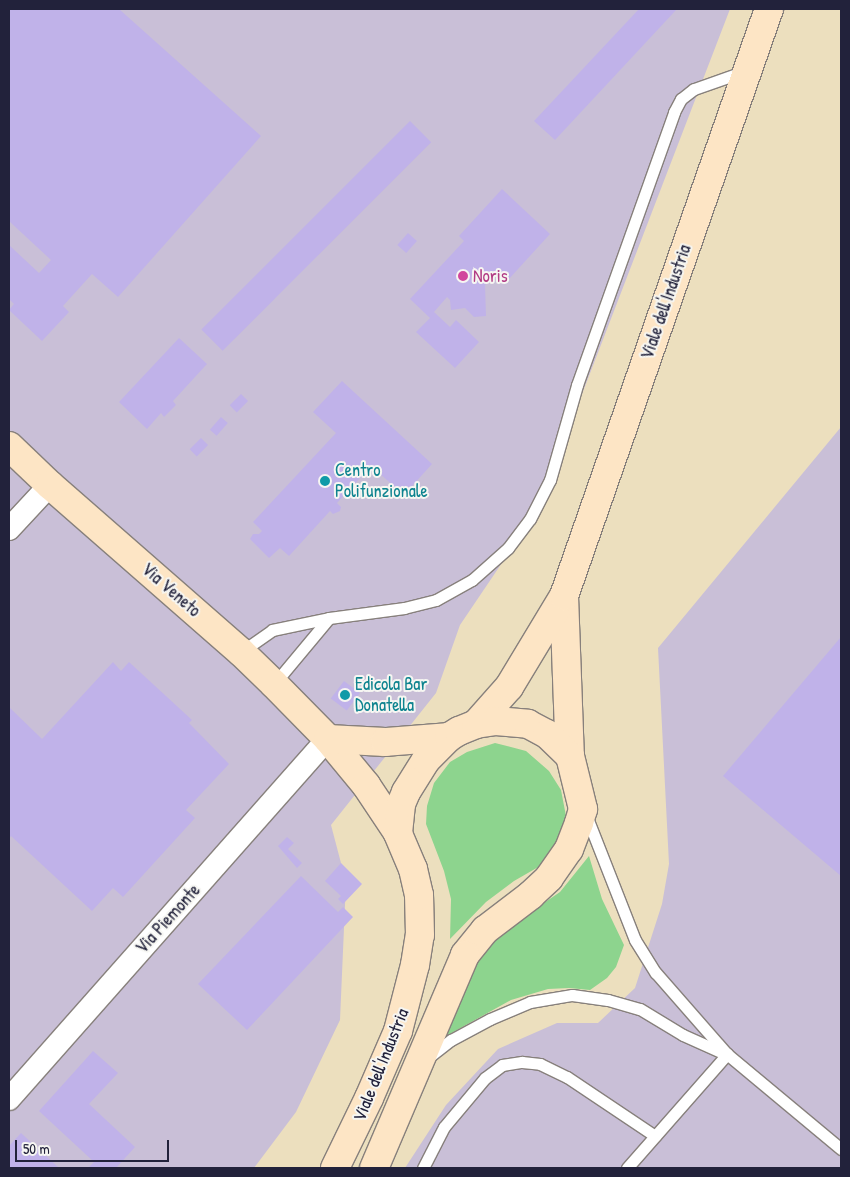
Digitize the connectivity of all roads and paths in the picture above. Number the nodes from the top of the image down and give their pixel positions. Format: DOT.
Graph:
graph roads {
  1 [pos="769,9"];
  2 [pos="747,71"];
  3 [pos="9,446"];
  4 [pos="50,485"];
  5 [pos="9,529"];
  6 [pos="564,596"];
  7 [pos="329,618"];
  8 [pos="241,652"];
  9 [pos="274,684"];
  10 [pos="476,724"];
  11 [pos="449,737"];
  12 [pos="328,739"];
  13 [pos="570,756"];
  14 [pos="583,809"];
  15 [pos="398,833"];
  16 [pos="727,1054"];
  17 [pos="418,1065"];
  18 [pos="9,1100"];
  19 [pos="655,1136"];
  20 [pos="841,1149"];
  21 [pos="335,1168"];
  22 [pos="374,1168"];
  23 [pos="423,1168"];
  24 [pos="627,1168"];
  1 -- 2 [label="main road, Viale dell'Industria"];
  2 -- 6 [label="main road, Viale dell'Industria"];
  2 -- 7 [label="lane"];
  3 -- 4 [label="main road, Via Veneto"];
  4 -- 5 [label="street"];
  4 -- 8 [label="main road, Via Veneto"];
  6 -- 10 [label="main road, Viale dell'Industria"];
  6 -- 13 [label="main road, Viale dell'Industria"];
  7 -- 8 [label="lane"];
  7 -- 9 [label="lane"];
  8 -- 9 [label="main road, Via Veneto"];
  9 -- 12 [label="main road, Via Veneto"];
  10 -- 11 [label="main road, Viale dell'Industria"];
  10 -- 13 [label="main road, Viale dell'Industria"];
  11 -- 12 [label="main road"];
  11 -- 15 [label="main road, Viale dell'Industria"];
  12 -- 15 [label="main road, Via Veneto"];
  12 -- 18 [label="street, Via Piemonte"];
  13 -- 14 [label="main road, Viale dell'Industria"];
  14 -- 16 [label="lane, Viale dell'Industria"];
  14 -- 17 [label="main road, Viale dell'Industria"];
  15 -- 21 [label="main road, Viale dell'Industria"];
  16 -- 17 [label="lane, Viale dell'Industria"];
  16 -- 19 [label="lane"];
  16 -- 20 [label="lane, Viale dell'Industria"];
  17 -- 22 [label="main road, Viale dell'Industria"];
  19 -- 23 [label="lane"];
  19 -- 24 [label="lane"];
}
